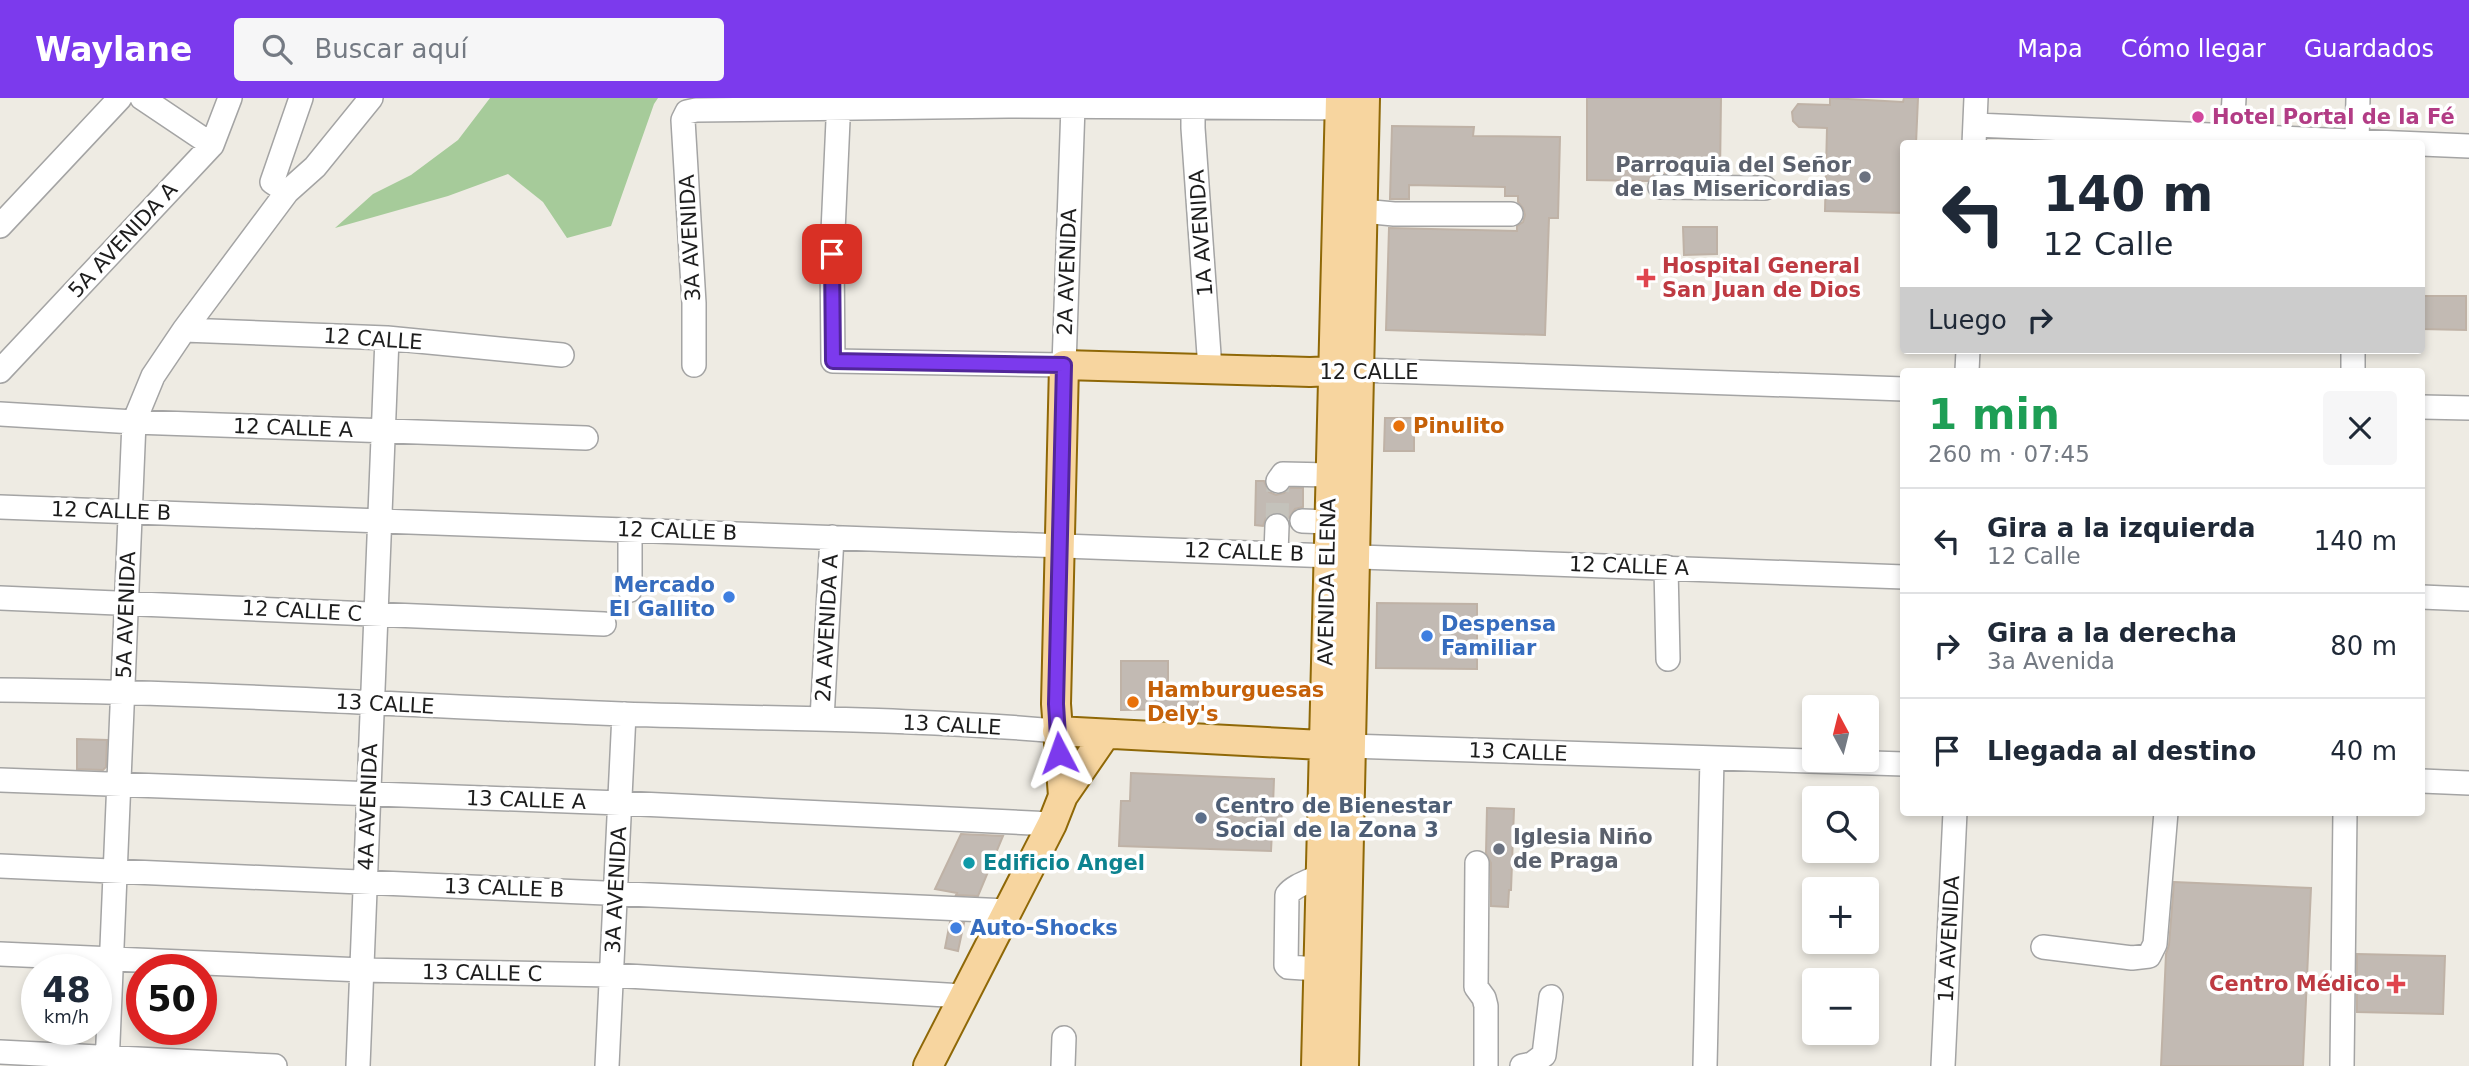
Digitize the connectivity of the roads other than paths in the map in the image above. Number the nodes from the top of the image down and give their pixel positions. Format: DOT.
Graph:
graph roads {
  1 [pos="120,98"];
  2 [pos="142,98"];
  3 [pos="230,98"];
  4 [pos="301,98"];
  5 [pos="372,98"];
  6 [pos="1976,98"];
  7 [pos="2234,98"];
  8 [pos="2358,98"];
  9 [pos="839,102"];
  10 [pos="1008,102"];
  11 [pos="1193,102"];
  12 [pos="1352,103"];
  13 [pos="1073,106"];
  14 [pos="1975,134"];
  15 [pos="2221,138"];
  16 [pos="2289,140"];
  17 [pos="2357,140"];
  18 [pos="2425,144"];
  19 [pos="212,145"];
  20 [pos="2469,146"];
  21 [pos="1660,187"];
  22 [pos="1765,188"];
  23 [pos="287,192"];
  24 [pos="1362,211"];
  25 [pos="1511,214"];
  26 [pos="0,226"];
  27 [pos="184,330"];
  28 [pos="387,338"];
  29 [pos="562,355"];
  30 [pos="694,365"];
  31 [pos="1064,365"];
  32 [pos="1210,369"];
  33 [pos="0,371"];
  34 [pos="1345,371"];
  35 [pos="1900,389"];
  36 [pos="2425,407"];
  37 [pos="2469,408"];
  38 [pos="0,414"];
  39 [pos="134,422"];
  40 [pos="384,430"];
  41 [pos="586,438"];
  42 [pos="1330,475"];
  43 [pos="1278,481"];
  44 [pos="0,507"];
  45 [pos="130,512"];
  46 [pos="380,521"];
  47 [pos="1277,526"];
  48 [pos="630,530"];
  49 [pos="832,537"];
  50 [pos="1059,546"];
  51 [pos="1276,553"];
  52 [pos="1341,555"];
  53 [pos="1666,568"];
  54 [pos="1900,577"];
  55 [pos="630,590"];
  56 [pos="2425,597"];
  57 [pos="0,598"];
  58 [pos="2469,599"];
  59 [pos="126,603"];
  60 [pos="376,615"];
  61 [pos="604,624"];
  62 [pos="1668,659"];
  63 [pos="0,690"];
  64 [pos="122,691"];
  65 [pos="372,704"];
  66 [pos="624,714"];
  67 [pos="822,719"];
  68 [pos="1057,731"];
  69 [pos="1105,735"];
  70 [pos="1336,746"];
  71 [pos="1712,758"];
  72 [pos="1900,764"];
  73 [pos="0,780"];
  74 [pos="2425,781"];
  75 [pos="2469,783"];
  76 [pos="119,785"];
  77 [pos="369,794"];
  78 [pos="1063,796"];
  79 [pos="620,803"];
  80 [pos="1955,816"];
  81 [pos="2166,816"];
  82 [pos="2345,816"];
  83 [pos="1052,824"];
  84 [pos="1477,863"];
  85 [pos="0,866"];
  86 [pos="115,871"];
  87 [pos="365,882"];
  88 [pos="616,892"];
  89 [pos="1009,911"];
  90 [pos="2043,947"];
  91 [pos="0,954"];
  92 [pos="111,954"];
  93 [pos="21,955"];
  94 [pos="112,959"];
  95 [pos="362,970"];
  96 [pos="611,975"];
  97 [pos="963,996"];
  98 [pos="1551,997"];
  99 [pos="1064,1038"];
  100 [pos="0,1052"];
  101 [pos="107,1062"];
  102 [pos="275,1066"];
  103 [pos="358,1066"];
  104 [pos="607,1066"];
  105 [pos="928,1066"];
  106 [pos="1063,1066"];
  107 [pos="1315,1066"];
  108 [pos="1344,1066"];
  109 [pos="1486,1066"];
  110 [pos="1522,1066"];
  111 [pos="1706,1066"];
  112 [pos="1943,1066"];
  113 [pos="2342,1066"];
  1 -- 26 [label="street"];
  2 -- 19 [label="street"];
  3 -- 19 [label="street, 5A AVENIDA A"];
  4 -- 23 [label="street"];
  5 -- 23 [label="street, 5A AVENIDA"];
  6 -- 14 [label="street"];
  7 -- 15 [label="street"];
  8 -- 17 [label="street"];
  9 -- 10 [label="street"];
  9 -- 30 [label="street, 3A AVENIDA"];
  9 -- 31 [label="street, 12 CALLE"];
  10 -- 13 [label="street"];
  11 -- 12 [label="street"];
  11 -- 13 [label="street"];
  11 -- 32 [label="street, 1A AVENIDA"];
  12 -- 24 [label="main road, AVENIDA ELENA"];
  12 -- 34 [label="main road, AVENIDA ELENA"];
  13 -- 31 [label="street, 2A AVENIDA"];
  14 -- 15 [label="street"];
  15 -- 16 [label="street"];
  18 -- 20 [label="street"];
  19 -- 33 [label="street, 5A AVENIDA A"];
  21 -- 22 [label="street"];
  23 -- 27 [label="street, 5A AVENIDA"];
  24 -- 25 [label="street"];
  24 -- 34 [label="main road, AVENIDA ELENA"];
  27 -- 28 [label="street, 12 CALLE"];
  27 -- 39 [label="street, 5A AVENIDA"];
  28 -- 29 [label="street, 12 CALLE"];
  28 -- 40 [label="street, 4A AVENIDA"];
  31 -- 32 [label="main road, 12 CALLE"];
  31 -- 50 [label="main road, 2A AVENIDA"];
  32 -- 34 [label="main road, 12 CALLE"];
  34 -- 35 [label="street, 12 CALLE"];
  34 -- 42 [label="main road, AVENIDA ELENA"];
  34 -- 52 [label="main road, AVENIDA ELENA"];
  36 -- 37 [label="street"];
  38 -- 39 [label="street, 12 CALLE A"];
  39 -- 40 [label="street, 12 CALLE A"];
  39 -- 45 [label="street, 5A AVENIDA"];
  40 -- 41 [label="street, 12 CALLE A"];
  40 -- 46 [label="street, 4A AVENIDA"];
  42 -- 43 [label="street"];
  42 -- 52 [label="main road, AVENIDA ELENA"];
  44 -- 45 [label="street, 12 CALLE B"];
  45 -- 46 [label="street, 12 CALLE B"];
  45 -- 59 [label="street, 5A AVENIDA"];
  46 -- 48 [label="street, 12 CALLE B"];
  46 -- 60 [label="street, 4A AVENIDA"];
  47 -- 51 [label="street"];
  48 -- 49 [label="street, 12 CALLE B"];
  48 -- 55 [label="street"];
  49 -- 50 [label="street, 12 CALLE B"];
  49 -- 67 [label="street, 2A AVENIDA A"];
  50 -- 51 [label="street, 12 CALLE B"];
  50 -- 68 [label="main road, 2A AVENIDA"];
  51 -- 52 [label="street, 12 CALLE B"];
  52 -- 53 [label="street, 12 CALLE A"];
  52 -- 70 [label="main road, AVENIDA ELENA"];
  53 -- 54 [label="street, 12 CALLE A"];
  53 -- 62 [label="street"];
  56 -- 58 [label="street"];
  57 -- 59 [label="street, 12 CALLE C"];
  59 -- 60 [label="street, 12 CALLE C"];
  59 -- 64 [label="street, 5A AVENIDA"];
  60 -- 61 [label="street, 12 CALLE C"];
  60 -- 65 [label="street, 4A AVENIDA"];
  63 -- 64 [label="street, 13 CALLE"];
  64 -- 65 [label="street, 13 CALLE"];
  64 -- 76 [label="street, 5A AVENIDA"];
  65 -- 66 [label="street, 13 CALLE"];
  65 -- 77 [label="street, 4A AVENIDA"];
  66 -- 67 [label="street, 13 CALLE"];
  66 -- 79 [label="street, 3A AVENIDA"];
  67 -- 68 [label="street, 13 CALLE"];
  68 -- 69 [label="main road, 13 CALLE"];
  68 -- 78 [label="main road, 2A AVENIDA"];
  69 -- 70 [label="main road, 13 CALLE"];
  69 -- 78 [label="main road"];
  70 -- 71 [label="street, 13 CALLE"];
  70 -- 107 [label="main road, AVENIDA ELENA"];
  70 -- 108 [label="main road, AVENIDA ELENA"];
  71 -- 72 [label="street, 13 CALLE"];
  71 -- 111 [label="street"];
  73 -- 76 [label="street, 13 CALLE A"];
  74 -- 75 [label="street"];
  76 -- 77 [label="street, 13 CALLE A"];
  76 -- 86 [label="street, 5A AVENIDA"];
  77 -- 79 [label="street, 13 CALLE A"];
  77 -- 87 [label="street, 4A AVENIDA"];
  78 -- 83 [label="main road"];
  79 -- 83 [label="street, 13 CALLE A"];
  79 -- 88 [label="street, 3A AVENIDA"];
  80 -- 112 [label="street, 1A AVENIDA"];
  81 -- 90 [label="street"];
  82 -- 113 [label="street"];
  83 -- 89 [label="main road"];
  84 -- 109 [label="street"];
  85 -- 86 [label="street, 13 CALLE B"];
  86 -- 87 [label="street, 13 CALLE B"];
  86 -- 92 [label="street, 5A AVENIDA"];
  87 -- 88 [label="street, 13 CALLE B"];
  87 -- 95 [label="street, 4A AVENIDA"];
  88 -- 89 [label="street, 13 CALLE B"];
  88 -- 96 [label="street, 3A AVENIDA"];
  89 -- 97 [label="main road"];
  91 -- 93 [label="street, 13 CALLE C"];
  94 -- 95 [label="street, 13 CALLE C"];
  95 -- 96 [label="street, 13 CALLE C"];
  95 -- 103 [label="street, 4A AVENIDA"];
  96 -- 97 [label="street, 13 CALLE C"];
  96 -- 104 [label="street, 3A AVENIDA"];
  97 -- 105 [label="main road"];
  98 -- 110 [label="street"];
  99 -- 106 [label="street"];
  100 -- 101 [label="street"];
  101 -- 102 [label="street"];
}
